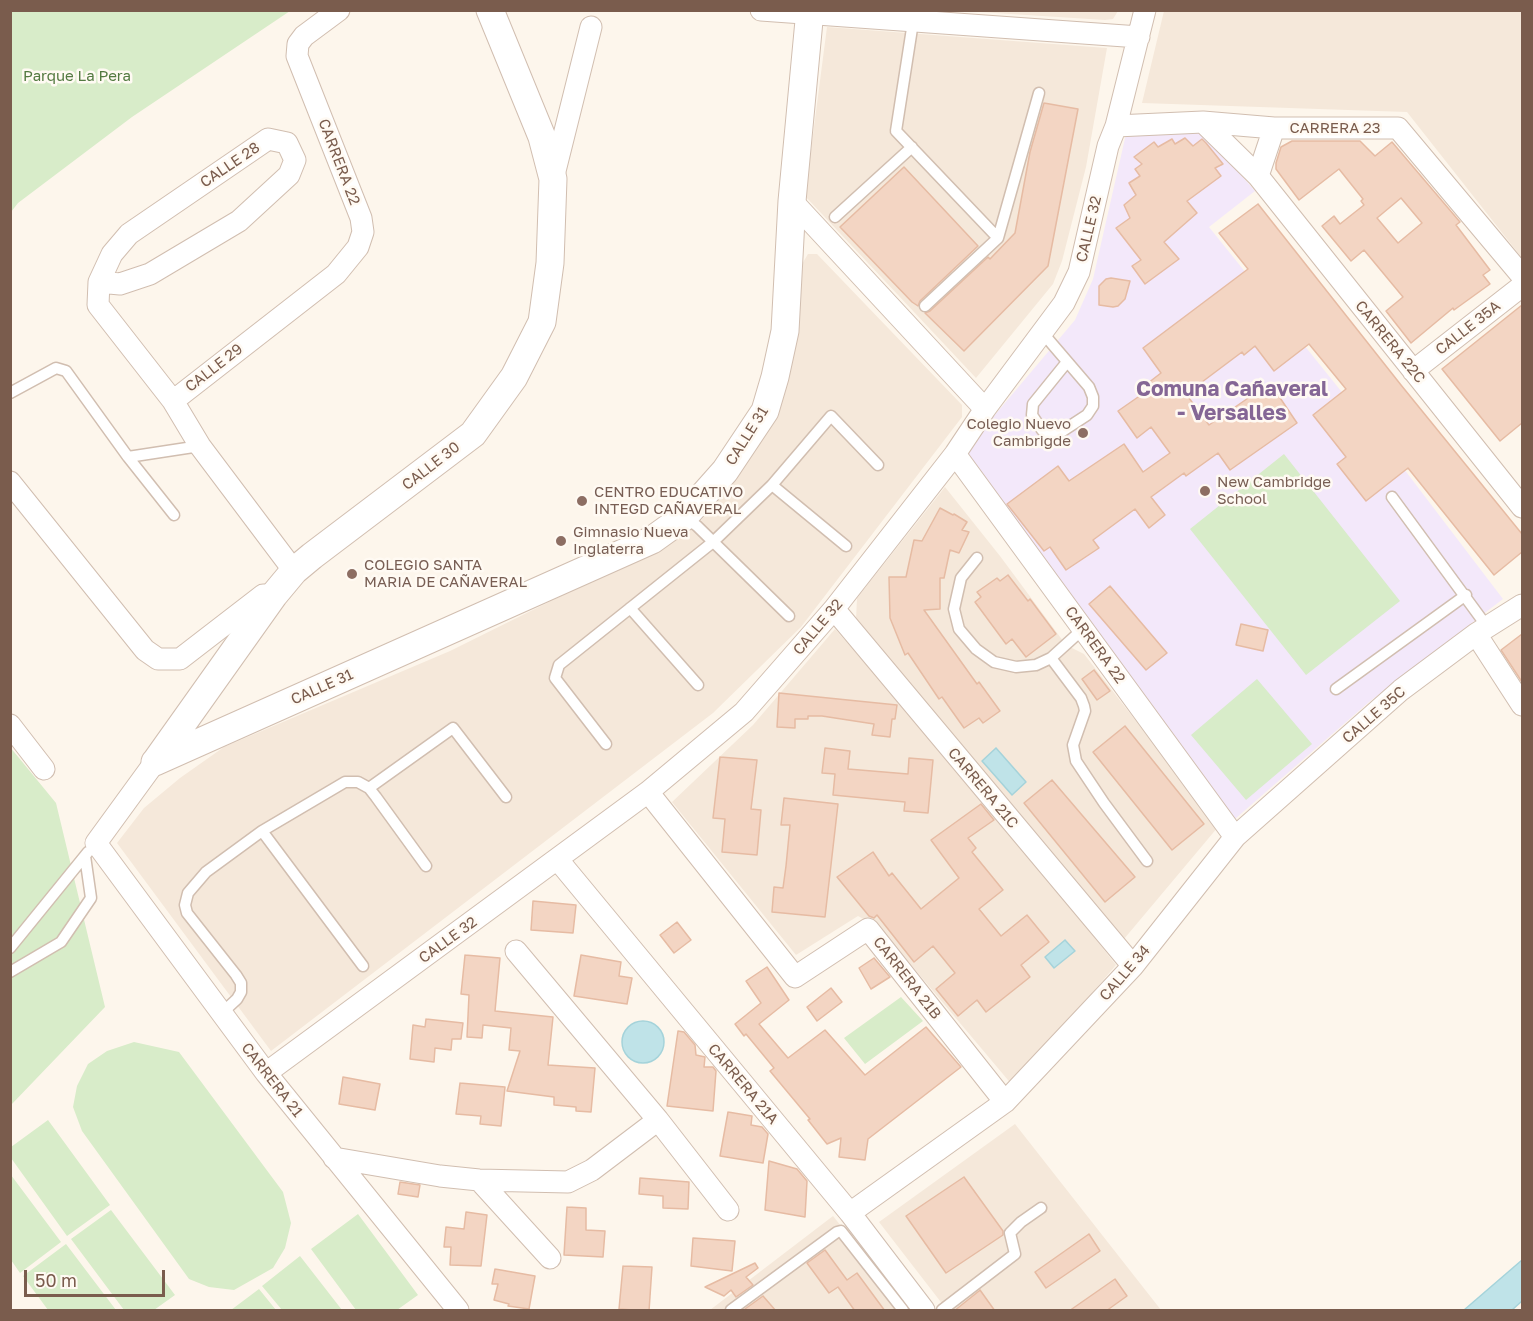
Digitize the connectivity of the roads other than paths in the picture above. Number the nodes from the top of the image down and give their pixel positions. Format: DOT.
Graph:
graph roads {
  1 [pos="339,10"];
  2 [pos="490,10"];
  3 [pos="761,10"];
  4 [pos="1145,10"];
  5 [pos="809,13"];
  6 [pos="913,22"];
  7 [pos="591,27"];
  8 [pos="1139,37"];
  9 [pos="1039,93"];
  10 [pos="1203,122"];
  11 [pos="1116,126"];
  12 [pos="1274,128"];
  13 [pos="912,147"];
  14 [pos="1258,177"];
  15 [pos="553,179"];
  16 [pos="792,201"];
  17 [pos="835,218"];
  18 [pos="998,238"];
  19 [pos="336,274"];
  20 [pos="1522,276"];
  21 [pos="99,282"];
  22 [pos="1522,286"];
  23 [pos="925,306"];
  24 [pos="1042,332"];
  25 [pos="1068,362"];
  26 [pos="1413,371"];
  27 [pos="10,393"];
  28 [pos="173,401"];
  29 [pos="985,409"];
  30 [pos="200,446"];
  31 [pos="955,454"];
  32 [pos="128,457"];
  33 [pos="878,465"];
  34 [pos="10,482"];
  35 [pos="772,485"];
  36 [pos="1392,496"];
  37 [pos="1522,507"];
  38 [pos="174,515"];
  39 [pos="684,517"];
  40 [pos="713,542"];
  41 [pos="846,546"];
  42 [pos="977,558"];
  43 [pos="294,571"];
  44 [pos="274,595"];
  45 [pos="1466,595"];
  46 [pos="1522,605"];
  47 [pos="630,608"];
  48 [pos="834,609"];
  49 [pos="789,616"];
  50 [pos="1083,629"];
  51 [pos="1482,631"];
  52 [pos="1052,658"];
  53 [pos="698,686"];
  54 [pos="1336,689"];
  55 [pos="1522,705"];
  56 [pos="10,725"];
  57 [pos="606,744"];
  58 [pos="155,762"];
  59 [pos="44,769"];
  60 [pos="369,788"];
  61 [pos="648,792"];
  62 [pos="506,797"];
  63 [pos="262,831"];
  64 [pos="1235,837"];
  65 [pos="90,850"];
  66 [pos="558,860"];
  67 [pos="1148,861"];
  68 [pos="426,866"];
  69 [pos="10,948"];
  70 [pos="516,951"];
  71 [pos="363,966"];
  72 [pos="1133,966"];
  73 [pos="10,972"];
  74 [pos="222,1013"];
  75 [pos="266,1073"];
  76 [pos="1005,1102"];
  77 [pos="658,1120"];
  78 [pos="334,1158"];
  79 [pos="479,1180"];
  80 [pos="1041,1208"];
  81 [pos="728,1210"];
  82 [pos="850,1213"];
  83 [pos="550,1258"];
  84 [pos="458,1311"];
  85 [pos="731,1311"];
  86 [pos="903,1311"];
  87 [pos="924,1311"];
  88 [pos="942,1311"];
  1 -- 19 [label="street, CARRERA 22"];
  2 -- 15 [label="street, CALLE 30"];
  3 -- 5 [label="street"];
  4 -- 8 [label="street, CALLE 32"];
  5 -- 6 [label="street"];
  5 -- 16 [label="street, CALLE 31"];
  6 -- 8 [label="street"];
  6 -- 13 [label="lane"];
  7 -- 15 [label="street"];
  8 -- 11 [label="street, CALLE 32"];
  9 -- 18 [label="lane"];
  10 -- 11 [label="street, CARRERA 23"];
  10 -- 12 [label="street, CARRERA 23"];
  10 -- 14 [label="street, CARRERA 22C"];
  11 -- 24 [label="street, CALLE 32"];
  12 -- 14 [label="street"];
  12 -- 20 [label="street, CARRERA 23"];
  13 -- 17 [label="lane"];
  13 -- 18 [label="lane"];
  14 -- 26 [label="street, CARRERA 22C"];
  15 -- 43 [label="street, CALLE 30"];
  16 -- 29 [label="street"];
  16 -- 39 [label="street, CALLE 31"];
  18 -- 23 [label="lane"];
  19 -- 28 [label="street, CALLE 29"];
  21 -- 21 [label="street, CALLE 28"];
  21 -- 28 [label="street"];
  22 -- 26 [label="street, CALLE 35A"];
  24 -- 25 [label="lane"];
  24 -- 29 [label="street, CALLE 32"];
  25 -- 25 [label="lane"];
  26 -- 37 [label="street, CARRERA 22C"];
  27 -- 32 [label="lane"];
  28 -- 30 [label="street, CALLE 29"];
  29 -- 31 [label="street, CALLE 32"];
  30 -- 32 [label="lane"];
  30 -- 43 [label="street, CALLE 29"];
  31 -- 48 [label="street, CALLE 32"];
  31 -- 50 [label="street, CARRERA 22"];
  32 -- 38 [label="lane"];
  33 -- 35 [label="lane"];
  34 -- 44 [label="street"];
  35 -- 40 [label="lane"];
  35 -- 41 [label="lane"];
  36 -- 45 [label="lane"];
  39 -- 40 [label="lane"];
  39 -- 58 [label="street, CALLE 31"];
  40 -- 47 [label="lane"];
  40 -- 49 [label="lane"];
  42 -- 52 [label="lane"];
  43 -- 44 [label="street, CALLE 30"];
  44 -- 58 [label="street, CALLE 30"];
  45 -- 51 [label="lane"];
  45 -- 54 [label="lane"];
  46 -- 51 [label="street, CALLE 35C"];
  47 -- 53 [label="lane"];
  47 -- 57 [label="lane"];
  48 -- 61 [label="street, CALLE 32"];
  48 -- 72 [label="street, CARRERA 21C"];
  50 -- 52 [label="lane"];
  50 -- 64 [label="street, CARRERA 22"];
  51 -- 55 [label="street"];
  51 -- 64 [label="street, CALLE 35C"];
  52 -- 67 [label="lane"];
  56 -- 59 [label="street"];
  58 -- 65 [label="street, CALLE 30"];
  60 -- 62 [label="lane"];
  60 -- 63 [label="lane"];
  60 -- 68 [label="lane"];
  61 -- 66 [label="street, CALLE 32"];
  61 -- 76 [label="street, CARRERA 21B"];
  63 -- 71 [label="lane"];
  63 -- 74 [label="lane"];
  64 -- 72 [label="street, CALLE 34"];
  65 -- 69 [label="lane"];
  65 -- 73 [label="lane"];
  65 -- 74 [label="street, CARRERA 21"];
  66 -- 75 [label="street, CALLE 32"];
  66 -- 82 [label="street, CARRERA 21A"];
  70 -- 77 [label="street"];
  72 -- 76 [label="street, CALLE 34"];
  74 -- 75 [label="street, CARRERA 21"];
  75 -- 78 [label="street, CARRERA 21"];
  76 -- 82 [label="street"];
  77 -- 79 [label="street"];
  77 -- 81 [label="street"];
  78 -- 79 [label="street"];
  78 -- 84 [label="street, CARRERA 21"];
  79 -- 83 [label="street"];
  80 -- 88 [label="lane"];
  82 -- 87 [label="street, CARRERA 21A"];
  85 -- 86 [label="lane"];
}
